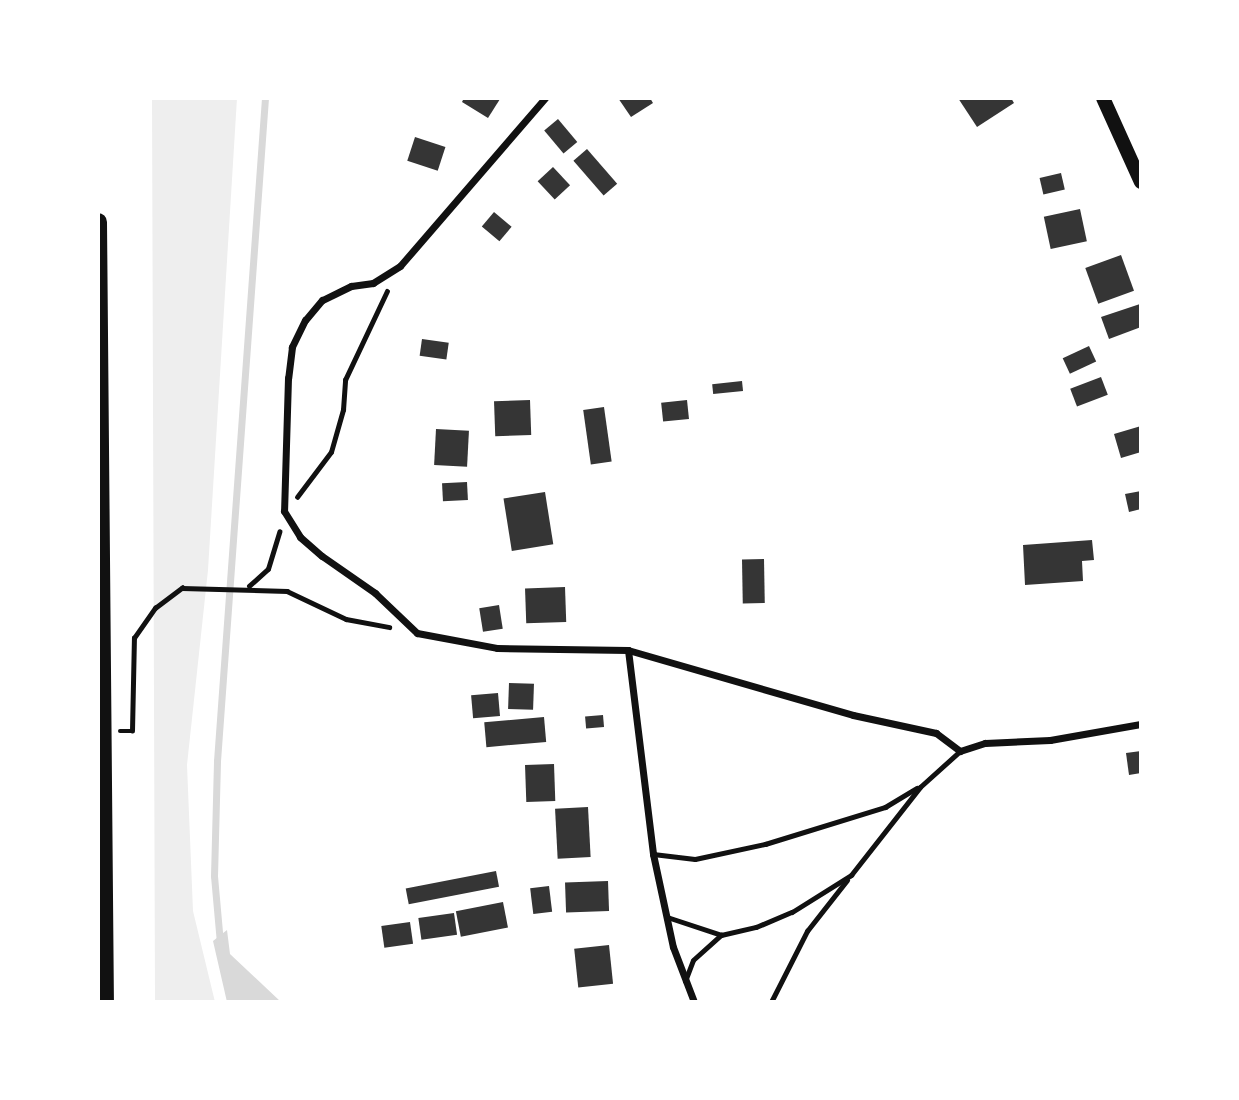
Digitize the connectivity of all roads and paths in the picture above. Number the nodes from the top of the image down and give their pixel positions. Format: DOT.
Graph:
graph roads {
  1 [pos="545,98"];
  2 [pos="1103,98"];
  3 [pos="1141,182"];
  4 [pos="98,222"];
  5 [pos="400,266"];
  6 [pos="284,511"];
  7 [pos="249,587"];
  8 [pos="417,633"];
  9 [pos="628,650"];
  10 [pos="1141,724"];
  11 [pos="132,731"];
  12 [pos="960,751"];
  13 [pos="920,787"];
  14 [pos="653,854"];
  15 [pos="851,875"];
  16 [pos="665,916"];
  17 [pos="721,935"];
  18 [pos="684,982"];
  19 [pos="105,1002"];
  20 [pos="694,1002"];
  21 [pos="771,1002"];
  1 -- 5 [label="street"];
  2 -- 3 [label="main road"];
  4 -- 19 [label="main road"];
  5 -- 6 [label="path"];
  5 -- 6 [label="street"];
  6 -- 7 [label="path"];
  6 -- 8 [label="street"];
  7 -- 8 [label="path"];
  7 -- 11 [label="path"];
  8 -- 9 [label="street"];
  9 -- 12 [label="street"];
  9 -- 14 [label="street"];
  10 -- 12 [label="street"];
  12 -- 13 [label="lane"];
  13 -- 14 [label="lane"];
  13 -- 15 [label="lane"];
  14 -- 16 [label="street"];
  15 -- 17 [label="lane"];
  15 -- 21 [label="lane"];
  16 -- 17 [label="lane"];
  16 -- 18 [label="street"];
  17 -- 18 [label="lane"];
  18 -- 20 [label="street"];
}
